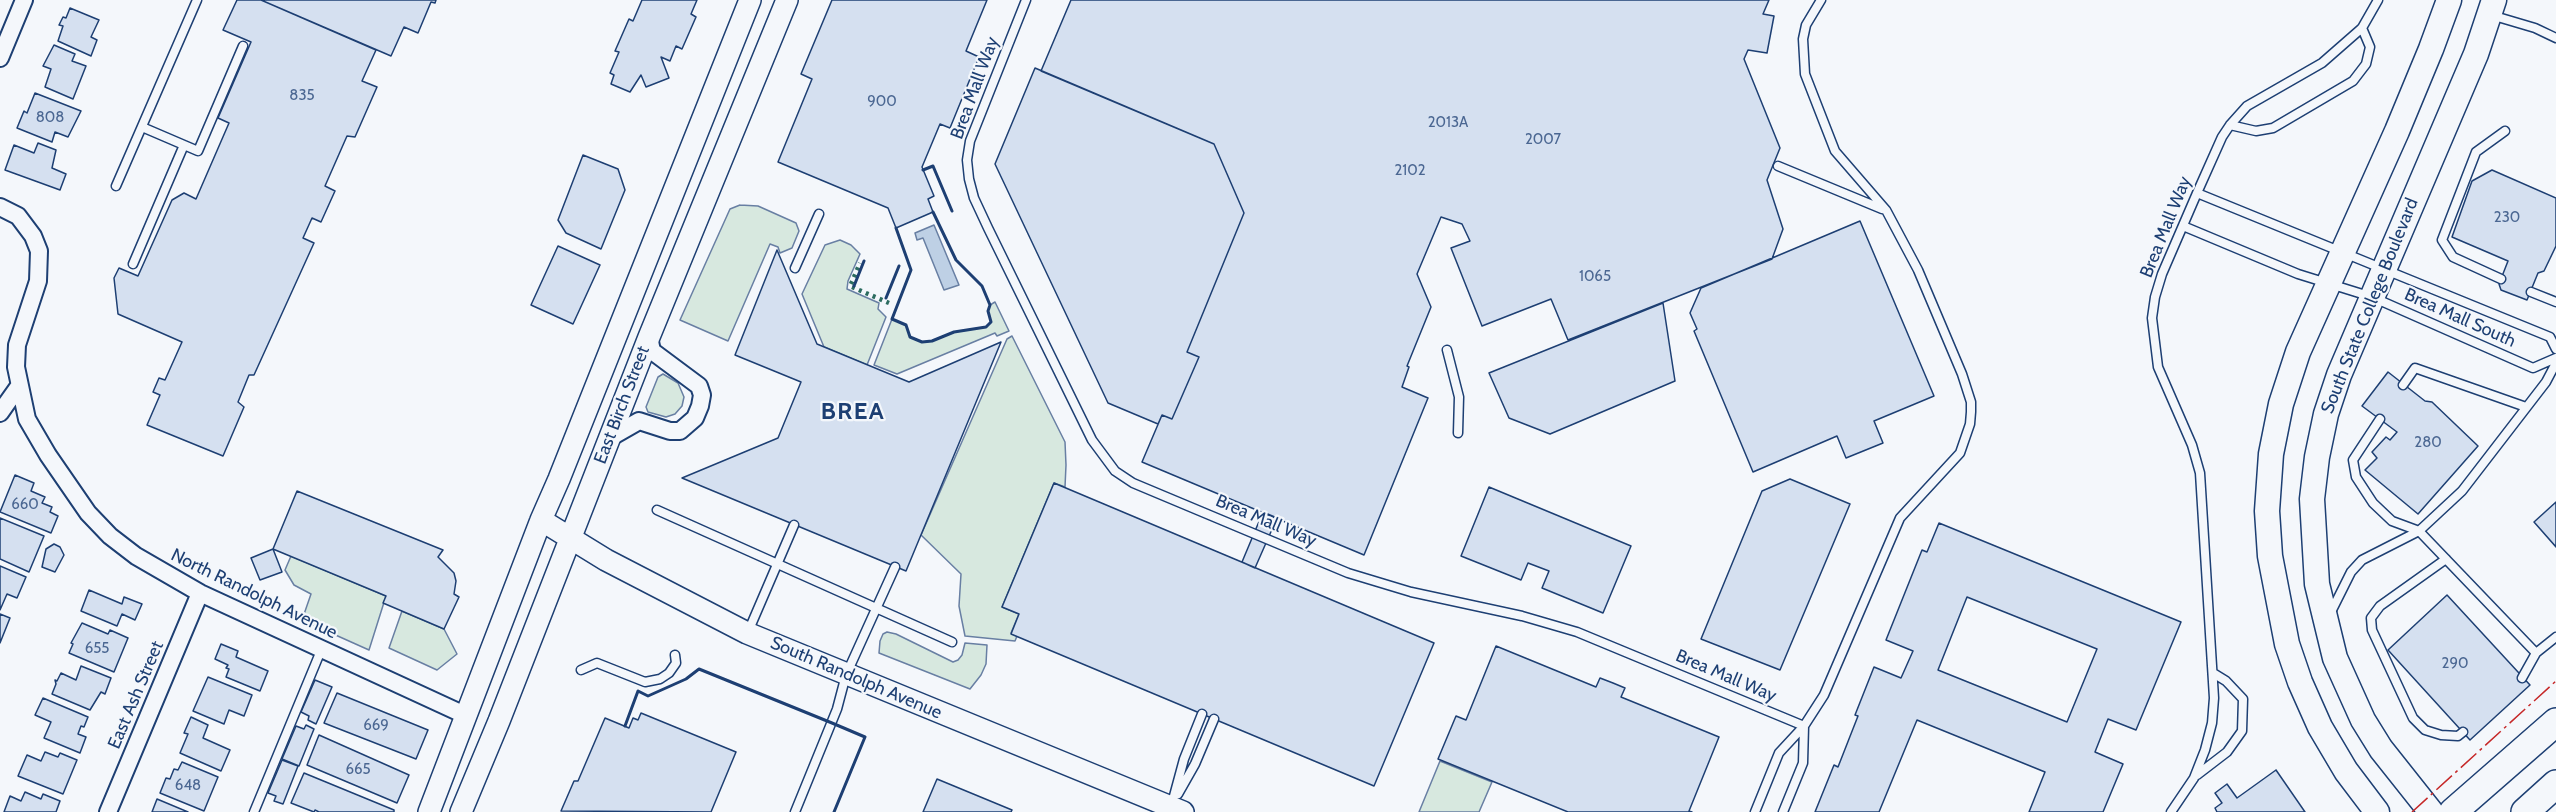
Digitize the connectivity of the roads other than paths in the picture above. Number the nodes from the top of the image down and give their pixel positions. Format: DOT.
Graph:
graph roads {
  1 [pos="24,0"];
  2 [pos="196,0"];
  3 [pos="750,0"];
  4 [pos="787,0"];
  5 [pos="1026,0"];
  6 [pos="1821,0"];
  7 [pos="2378,0"];
  8 [pos="2449,0"];
  9 [pos="2492,8"];
  10 [pos="2361,28"];
  11 [pos="2556,38"];
  12 [pos="243,46"];
  13 [pos="0,58"];
  14 [pos="2230,126"];
  15 [pos="142,127"];
  16 [pos="2505,131"];
  17 [pos="184,144"];
  18 [pos="1778,166"];
  19 [pos="116,186"];
  20 [pos="2197,193"];
  21 [pos="0,207"];
  22 [pos="1886,210"];
  23 [pos="819,214"];
  24 [pos="2183,226"];
  25 [pos="2342,252"];
  26 [pos="133,264"];
  27 [pos="2384,267"];
  28 [pos="795,268"];
  29 [pos="2501,279"];
  30 [pos="2328,284"];
  31 [pos="2531,292"];
  32 [pos="2372,297"];
  33 [pos="2556,302"];
  34 [pos="649,337"];
  35 [pos="2556,349"];
  36 [pos="1447,350"];
  37 [pos="2556,358"];
  38 [pos="2556,363"];
  39 [pos="2403,385"];
  40 [pos="19,386"];
  41 [pos="2526,407"];
  42 [pos="0,413"];
  43 [pos="2380,419"];
  44 [pos="1458,433"];
  45 [pos="611,437"];
  46 [pos="657,510"];
  47 [pos="541,520"];
  48 [pos="794,525"];
  49 [pos="2420,531"];
  50 [pos="569,539"];
  51 [pos="2446,559"];
  52 [pos="777,564"];
  53 [pos="896,567"];
  54 [pos="200,593"];
  55 [pos="876,609"];
  56 [pos="2325,625"];
  57 [pos="747,633"];
  58 [pos="2556,637"];
  59 [pos="951,642"];
  60 [pos="322,648"];
  61 [pos="2536,653"];
  62 [pos="675,655"];
  63 [pos="581,670"];
  64 [pos="2213,673"];
  65 [pos="846,675"];
  66 [pos="2522,678"];
  67 [pos="1202,714"];
  68 [pos="466,716"];
  69 [pos="1214,719"];
  70 [pos="2556,722"];
  71 [pos="1803,726"];
  72 [pos="2463,732"];
  73 [pos="2194,777"];
  74 [pos="2556,784"];
  75 [pos="1174,810"];
  76 [pos="2174,811"];
  77 [pos="108,812"];
  78 [pos="254,812"];
  79 [pos="429,812"];
  80 [pos="461,812"];
  81 [pos="795,812"];
  82 [pos="1755,812"];
  83 [pos="1783,812"];
  84 [pos="2377,812"];
  85 [pos="2431,812"];
  86 [pos="2453,812"];
  87 [pos="2525,812"];
  1 -- 13 [label="street"];
  2 -- 15 [label="lane"];
  3 -- 47 [label="street, East Birch Street"];
  4 -- 34 [label="street, East Birch Street"];
  5 -- 71 [label="lane, Brea Mall Way"];
  6 -- 22 [label="lane"];
  7 -- 10 [label="lane, Brea Mall Way"];
  8 -- 25 [label="main road"];
  9 -- 11 [label="lane"];
  9 -- 27 [label="main road, South State College Boulevard"];
  10 -- 14 [label="lane, Brea Mall Way"];
  10 -- 14 [label="lane"];
  12 -- 17 [label="lane"];
  14 -- 20 [label="lane, Brea Mall Way"];
  15 -- 17 [label="lane"];
  15 -- 19 [label="lane"];
  16 -- 29 [label="lane"];
  17 -- 26 [label="lane"];
  18 -- 22 [label="lane"];
  20 -- 24 [label="lane, Brea Mall Way"];
  20 -- 25 [label="lane, Brea Mall South"];
  21 -- 40 [label="street, North Randolph Avenue"];
  22 -- 71 [label="lane"];
  23 -- 28 [label="lane"];
  24 -- 30 [label="lane, Brea Mall South"];
  24 -- 64 [label="lane, Brea Mall Way"];
  25 -- 27 [label="lane, Brea Mall South"];
  25 -- 30 [label="main road"];
  27 -- 32 [label="main road, South State College Boulevard"];
  27 -- 35 [label="lane, Brea Mall South"];
  30 -- 32 [label="lane, Brea Mall South"];
  30 -- 84 [label="main road"];
  31 -- 33 [label="lane"];
  32 -- 37 [label="lane, Brea Mall South"];
  32 -- 56 [label="main road, South State College Boulevard"];
  34 -- 45 [label="street, East Birch Street"];
  34 -- 45 [label="street"];
  36 -- 44 [label="lane"];
  38 -- 41 [label="lane"];
  39 -- 41 [label="lane"];
  40 -- 42 [label="street"];
  40 -- 54 [label="street, North Randolph Avenue"];
  41 -- 49 [label="lane"];
  43 -- 49 [label="lane"];
  45 -- 50 [label="street, East Birch Street"];
  46 -- 52 [label="lane"];
  47 -- 50 [label="street, South Randolph Avenue"];
  47 -- 68 [label="street, East Birch Street"];
  48 -- 52 [label="lane"];
  49 -- 51 [label="lane"];
  49 -- 56 [label="lane"];
  50 -- 57 [label="street, South Randolph Avenue"];
  50 -- 80 [label="street, East Birch Street"];
  51 -- 61 [label="lane"];
  51 -- 72 [label="lane"];
  52 -- 55 [label="lane"];
  52 -- 57 [label="lane"];
  53 -- 55 [label="lane"];
  54 -- 60 [label="street, North Randolph Avenue"];
  54 -- 77 [label="street, East Ash Street"];
  55 -- 59 [label="lane"];
  55 -- 65 [label="lane"];
  56 -- 85 [label="main road, South State College Boulevard"];
  57 -- 65 [label="street, South Randolph Avenue"];
  58 -- 61 [label="lane"];
  60 -- 68 [label="street, North Randolph Avenue"];
  60 -- 78 [label="lane"];
  61 -- 66 [label="lane"];
  62 -- 63 [label="lane"];
  64 -- 73 [label="lane, Brea Mall Way"];
  64 -- 73 [label="lane"];
  65 -- 75 [label="street, South Randolph Avenue"];
  65 -- 81 [label="lane"];
  67 -- 75 [label="lane"];
  68 -- 79 [label="street, East Birch Street"];
  69 -- 75 [label="lane"];
  70 -- 86 [label="main road"];
  71 -- 82 [label="lane"];
  71 -- 83 [label="lane"];
  73 -- 76 [label="lane, Brea Mall Way"];
  74 -- 87 [label="main road"];
}
